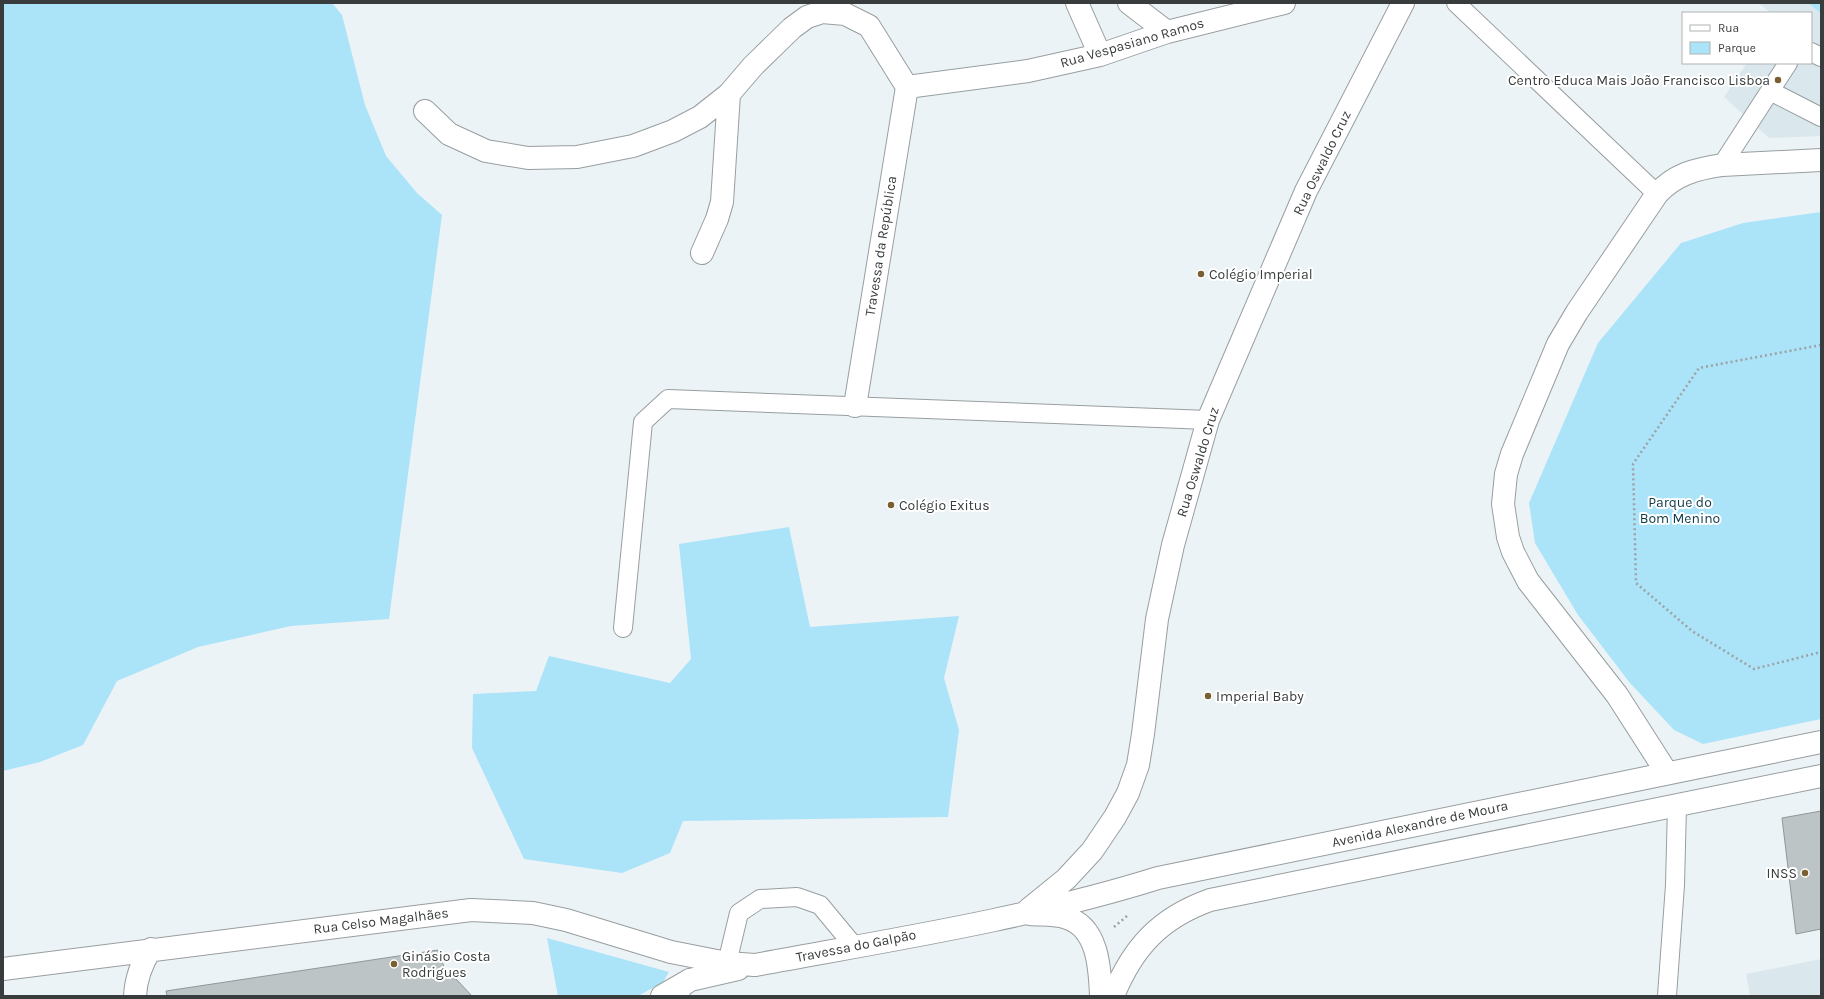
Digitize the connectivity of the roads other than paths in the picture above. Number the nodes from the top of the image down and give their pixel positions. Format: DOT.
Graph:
graph roads {
  1 [pos="1077,3"];
  2 [pos="1130,3"];
  3 [pos="1284,3"];
  4 [pos="1402,3"];
  5 [pos="1456,3"];
  6 [pos="1168,32"];
  7 [pos="1812,52"];
  8 [pos="1100,55"];
  9 [pos="1821,57"];
  10 [pos="1787,64"];
  11 [pos="907,87"];
  12 [pos="1770,91"];
  13 [pos="728,94"];
  14 [pos="426,111"];
  15 [pos="1821,117"];
  16 [pos="1821,160"];
  17 [pos="1722,165"];
  18 [pos="1657,194"];
  19 [pos="702,254"];
  20 [pos="855,406"];
  21 [pos="1208,420"];
  22 [pos="622,628"];
  23 [pos="1821,742"];
  24 [pos="1667,773"];
  25 [pos="1821,776"];
  26 [pos="1677,806"];
  27 [pos="1021,914"];
  28 [pos="854,946"];
  29 [pos="151,949"];
  30 [pos="727,964"];
  31 [pos="755,965"];
  32 [pos="3,969"];
  33 [pos="683,988"];
  34 [pos="135,996"];
  35 [pos="662,996"];
  36 [pos="1101,996"];
  37 [pos="1113,996"];
  38 [pos="1667,996"];
  1 -- 8 [label="main road"];
  2 -- 6 [label="main road"];
  3 -- 6 [label="main road, Rua Vespasiano Ramos"];
  4 -- 21 [label="main road, Rua Oswaldo Cruz"];
  5 -- 18 [label="lane"];
  6 -- 8 [label="main road, Rua Vespasiano Ramos"];
  7 -- 9 [label="lane"];
  8 -- 11 [label="main road, Rua Vespasiano Ramos"];
  10 -- 12 [label="lane"];
  11 -- 13 [label="main road"];
  11 -- 20 [label="main road, Travessa da República"];
  12 -- 15 [label="lane"];
  12 -- 17 [label="lane"];
  13 -- 14 [label="main road"];
  13 -- 19 [label="main road"];
  16 -- 17 [label="main road"];
  17 -- 18 [label="main road"];
  18 -- 24 [label="main road"];
  20 -- 21 [label="lane"];
  20 -- 22 [label="lane"];
  21 -- 27 [label="main road, Rua Oswaldo Cruz"];
  23 -- 24 [label="main road, Avenida Alexandre de Moura"];
  24 -- 27 [label="main road, Avenida Alexandre de Moura"];
  25 -- 26 [label="main road"];
  26 -- 37 [label="main road"];
  26 -- 38 [label="lane"];
  27 -- 28 [label="main road, Travessa do Galpão"];
  27 -- 36 [label="main road"];
  28 -- 30 [label="lane"];
  28 -- 31 [label="main road, Travessa do Galpão"];
  29 -- 30 [label="main road, Rua Celso Magalhães"];
  29 -- 32 [label="main road, Rua Celso Magalhães"];
  29 -- 34 [label="main road"];
  30 -- 31 [label="main road, Rua Celso Magalhães"];
  31 -- 33 [label="main road, Travessa do Galpão"];
  33 -- 35 [label="main road, Travessa do Galpão"];
}
